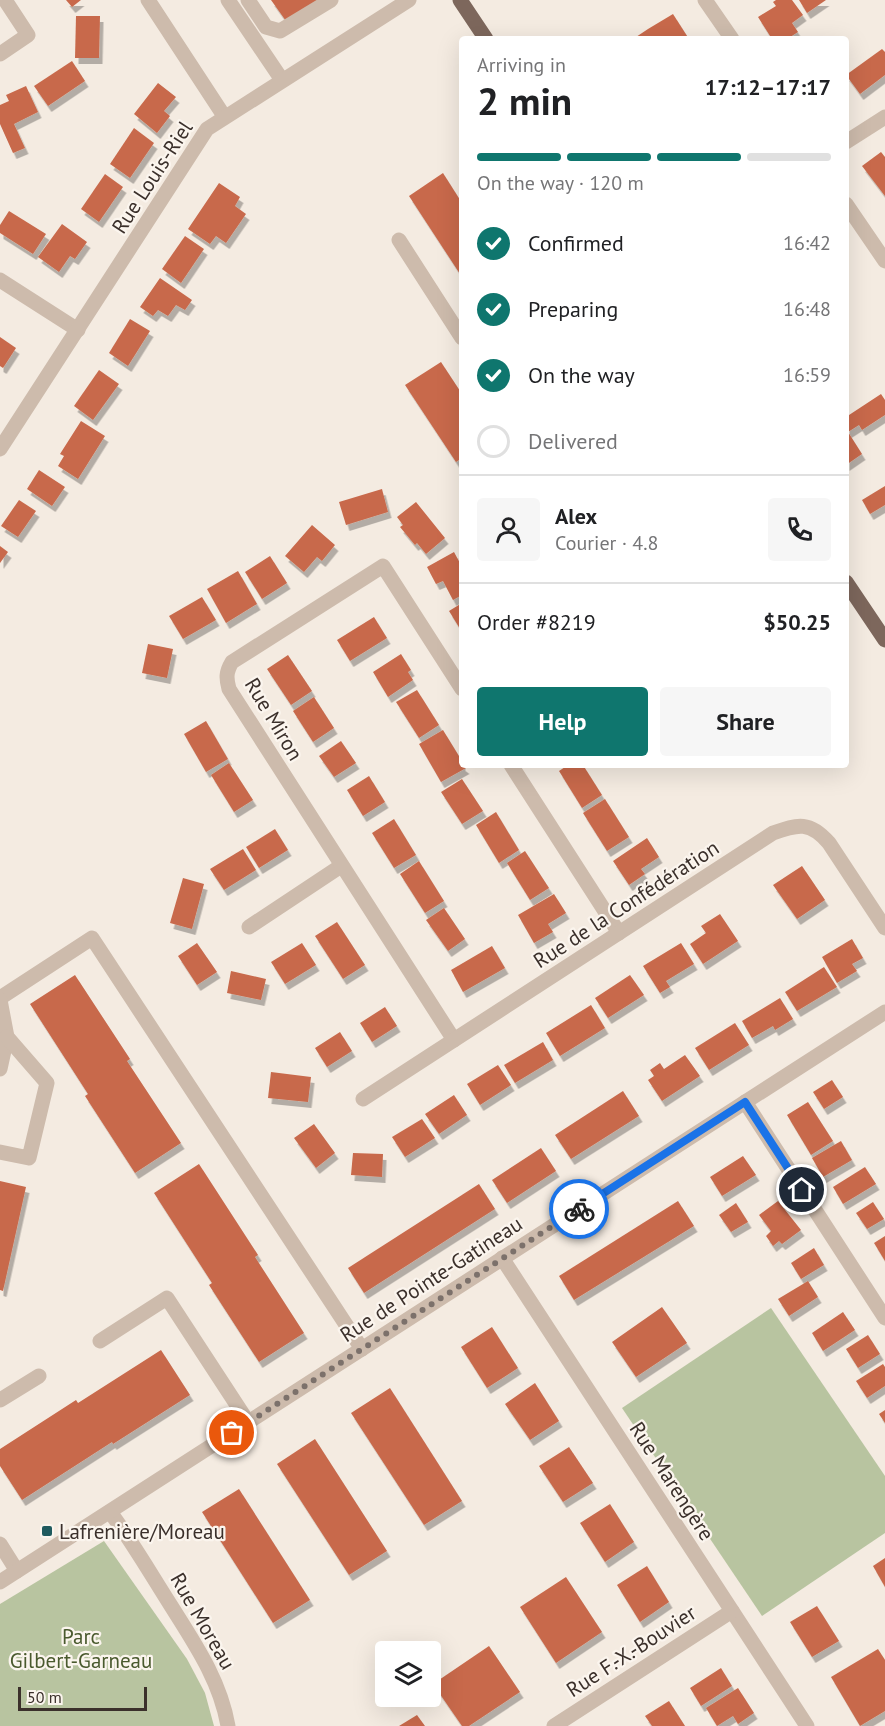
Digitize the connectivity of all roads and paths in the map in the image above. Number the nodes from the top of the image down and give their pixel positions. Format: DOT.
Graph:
graph roads {
  1 [pos="5,0"];
  2 [pos="148,0"];
  3 [pos="228,0"];
  4 [pos="248,0"];
  5 [pos="331,0"];
  6 [pos="408,0"];
  7 [pos="460,0"];
  8 [pos="707,1"];
  9 [pos="484,36"];
  10 [pos="730,36"];
  11 [pos="0,54"];
  12 [pos="282,80"];
  13 [pos="224,116"];
  14 [pos="885,117"];
  15 [pos="849,140"];
  16 [pos="849,208"];
  17 [pos="399,240"];
  18 [pos="885,261"];
  19 [pos="0,279"];
  20 [pos="78,330"];
  21 [pos="459,330"];
  22 [pos="0,449"];
  23 [pos="849,586"];
  24 [pos="885,640"];
  25 [pos="459,684"];
  26 [pos="513,768"];
  27 [pos="341,866"];
  28 [pos="249,927"];
  29 [pos="885,928"];
  30 [pos="619,933"];
  31 [pos="0,999"];
  32 [pos="885,1012"];
  33 [pos="7,1037"];
  34 [pos="454,1040"];
  35 [pos="0,1069"];
  36 [pos="363,1099"];
  37 [pos="745,1102"];
  38 [pos="0,1152"];
  39 [pos="502,1258"];
  40 [pos="885,1318"];
  41 [pos="100,1341"];
  42 [pos="362,1349"];
  43 [pos="39,1376"];
  44 [pos="0,1400"];
  45 [pos="248,1422"];
  46 [pos="110,1512"];
  47 [pos="0,1544"];
  48 [pos="17,1571"];
  49 [pos="0,1582"];
  50 [pos="732,1611"];
  51 [pos="228,1726"];
  52 [pos="554,1726"];
  53 [pos="807,1726"];
  1 -- 11 [label="street"];
  2 -- 13 [label="street"];
  3 -- 12 [label="street"];
  4 -- 5 [label="street"];
  6 -- 12 [label="street, Rue Louis-Riel"];
  7 -- 9 [label="main road"];
  8 -- 10 [label="street"];
  12 -- 13 [label="street, Rue Louis-Riel"];
  13 -- 20 [label="street, Rue Louis-Riel"];
  14 -- 15 [label="street"];
  16 -- 18 [label="street"];
  17 -- 21 [label="street"];
  19 -- 20 [label="street"];
  20 -- 22 [label="street, Rue Louis-Riel"];
  23 -- 24 [label="main road"];
  25 -- 27 [label="street, Rue Miron"];
  26 -- 30 [label="street"];
  27 -- 28 [label="street"];
  27 -- 34 [label="street, Rue Miron"];
  29 -- 30 [label="street, Rue de la Confédération"];
  30 -- 34 [label="street, Rue de la Confédération"];
  31 -- 33 [label="street"];
  31 -- 42 [label="street"];
  32 -- 37 [label="street, Rue de Pointe-Gatineau"];
  33 -- 35 [label="street"];
  33 -- 38 [label="street"];
  34 -- 36 [label="street, Rue de la Confédération"];
  37 -- 39 [label="street, Rue de Pointe-Gatineau"];
  37 -- 40 [label="street"];
  39 -- 42 [label="street, Rue de Pointe-Gatineau"];
  39 -- 50 [label="street, Rue Marengère"];
  41 -- 45 [label="street"];
  42 -- 45 [label="street, Rue de Pointe-Gatineau"];
  43 -- 44 [label="street"];
  45 -- 46 [label="street, Rue de Pointe-Gatineau"];
  46 -- 48 [label="street, Rue de Pointe-Gatineau"];
  46 -- 51 [label="street, Rue Moreau"];
  47 -- 48 [label="street"];
  48 -- 49 [label="street, Rue de Pointe-Gatineau"];
  50 -- 52 [label="street, Rue F.-X.-Bouvier"];
  50 -- 53 [label="street, Rue Marengère"];
}
